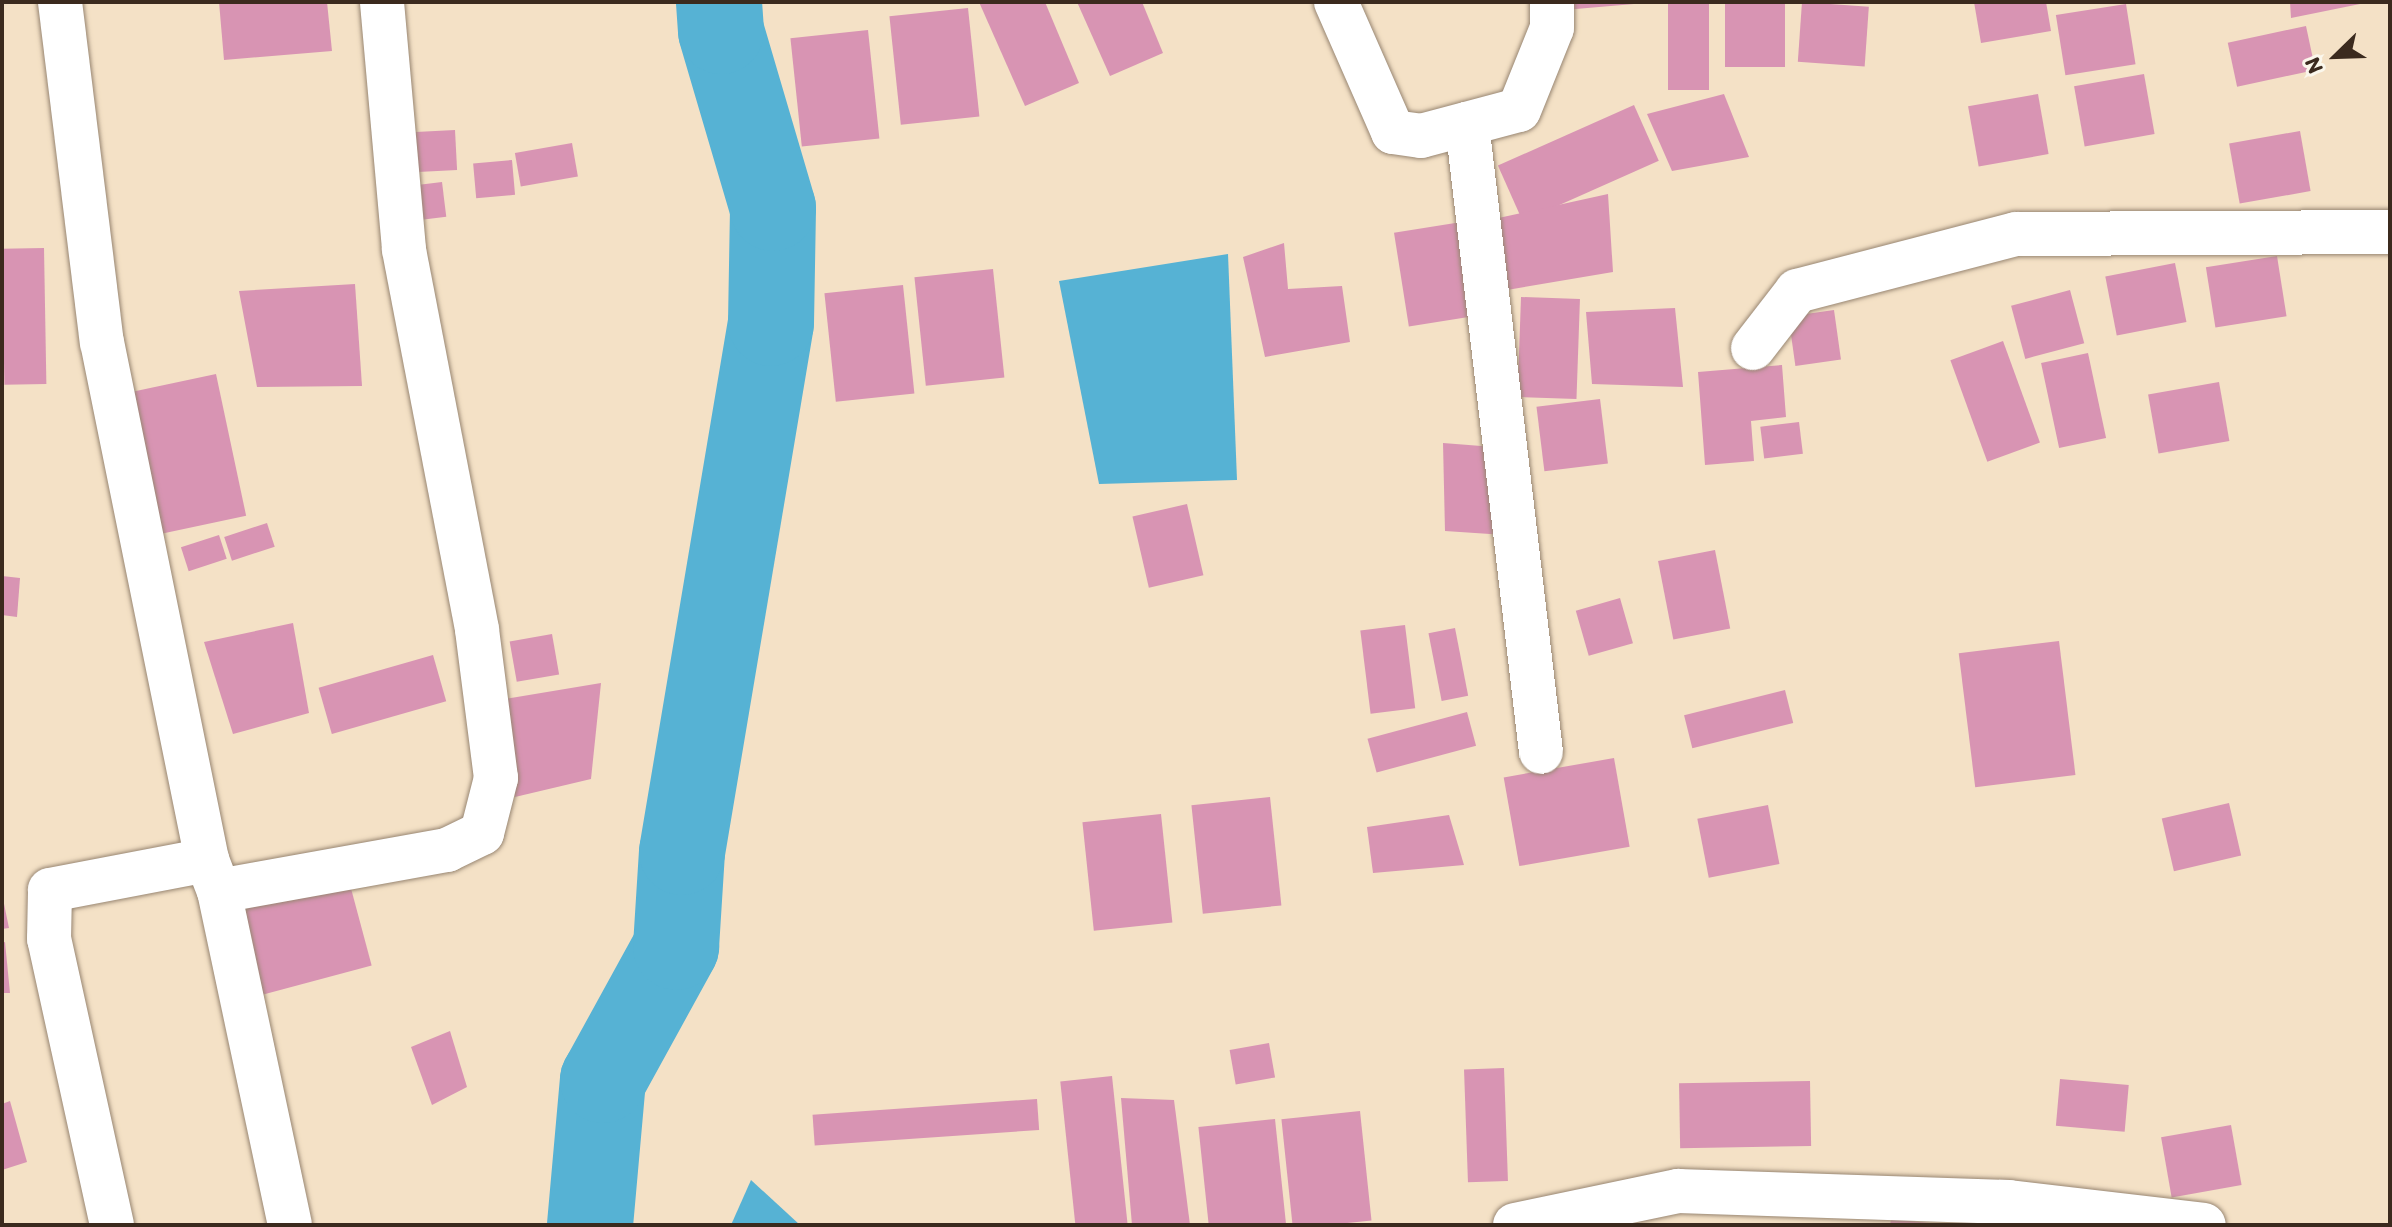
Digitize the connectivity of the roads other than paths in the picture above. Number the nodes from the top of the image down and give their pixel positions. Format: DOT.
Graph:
graph roads {
  1 [pos="60,2"];
  2 [pos="382,2"];
  3 [pos="1336,2"];
  4 [pos="1552,2"];
  5 [pos="1467,124"];
  6 [pos="2390,232"];
  7 [pos="1753,348"];
  8 [pos="1541,752"];
  9 [pos="213,875"];
  10 [pos="112,1225"];
  11 [pos="290,1225"];
  12 [pos="1515,1225"];
  13 [pos="2204,1225"];
  1 -- 9 [label="street"];
  2 -- 9 [label="street"];
  3 -- 5 [label="street"];
  4 -- 5 [label="street"];
  5 -- 8 [label="street"];
  6 -- 7 [label="street"];
  9 -- 10 [label="street"];
  9 -- 11 [label="street"];
  12 -- 13 [label="street"];
}
